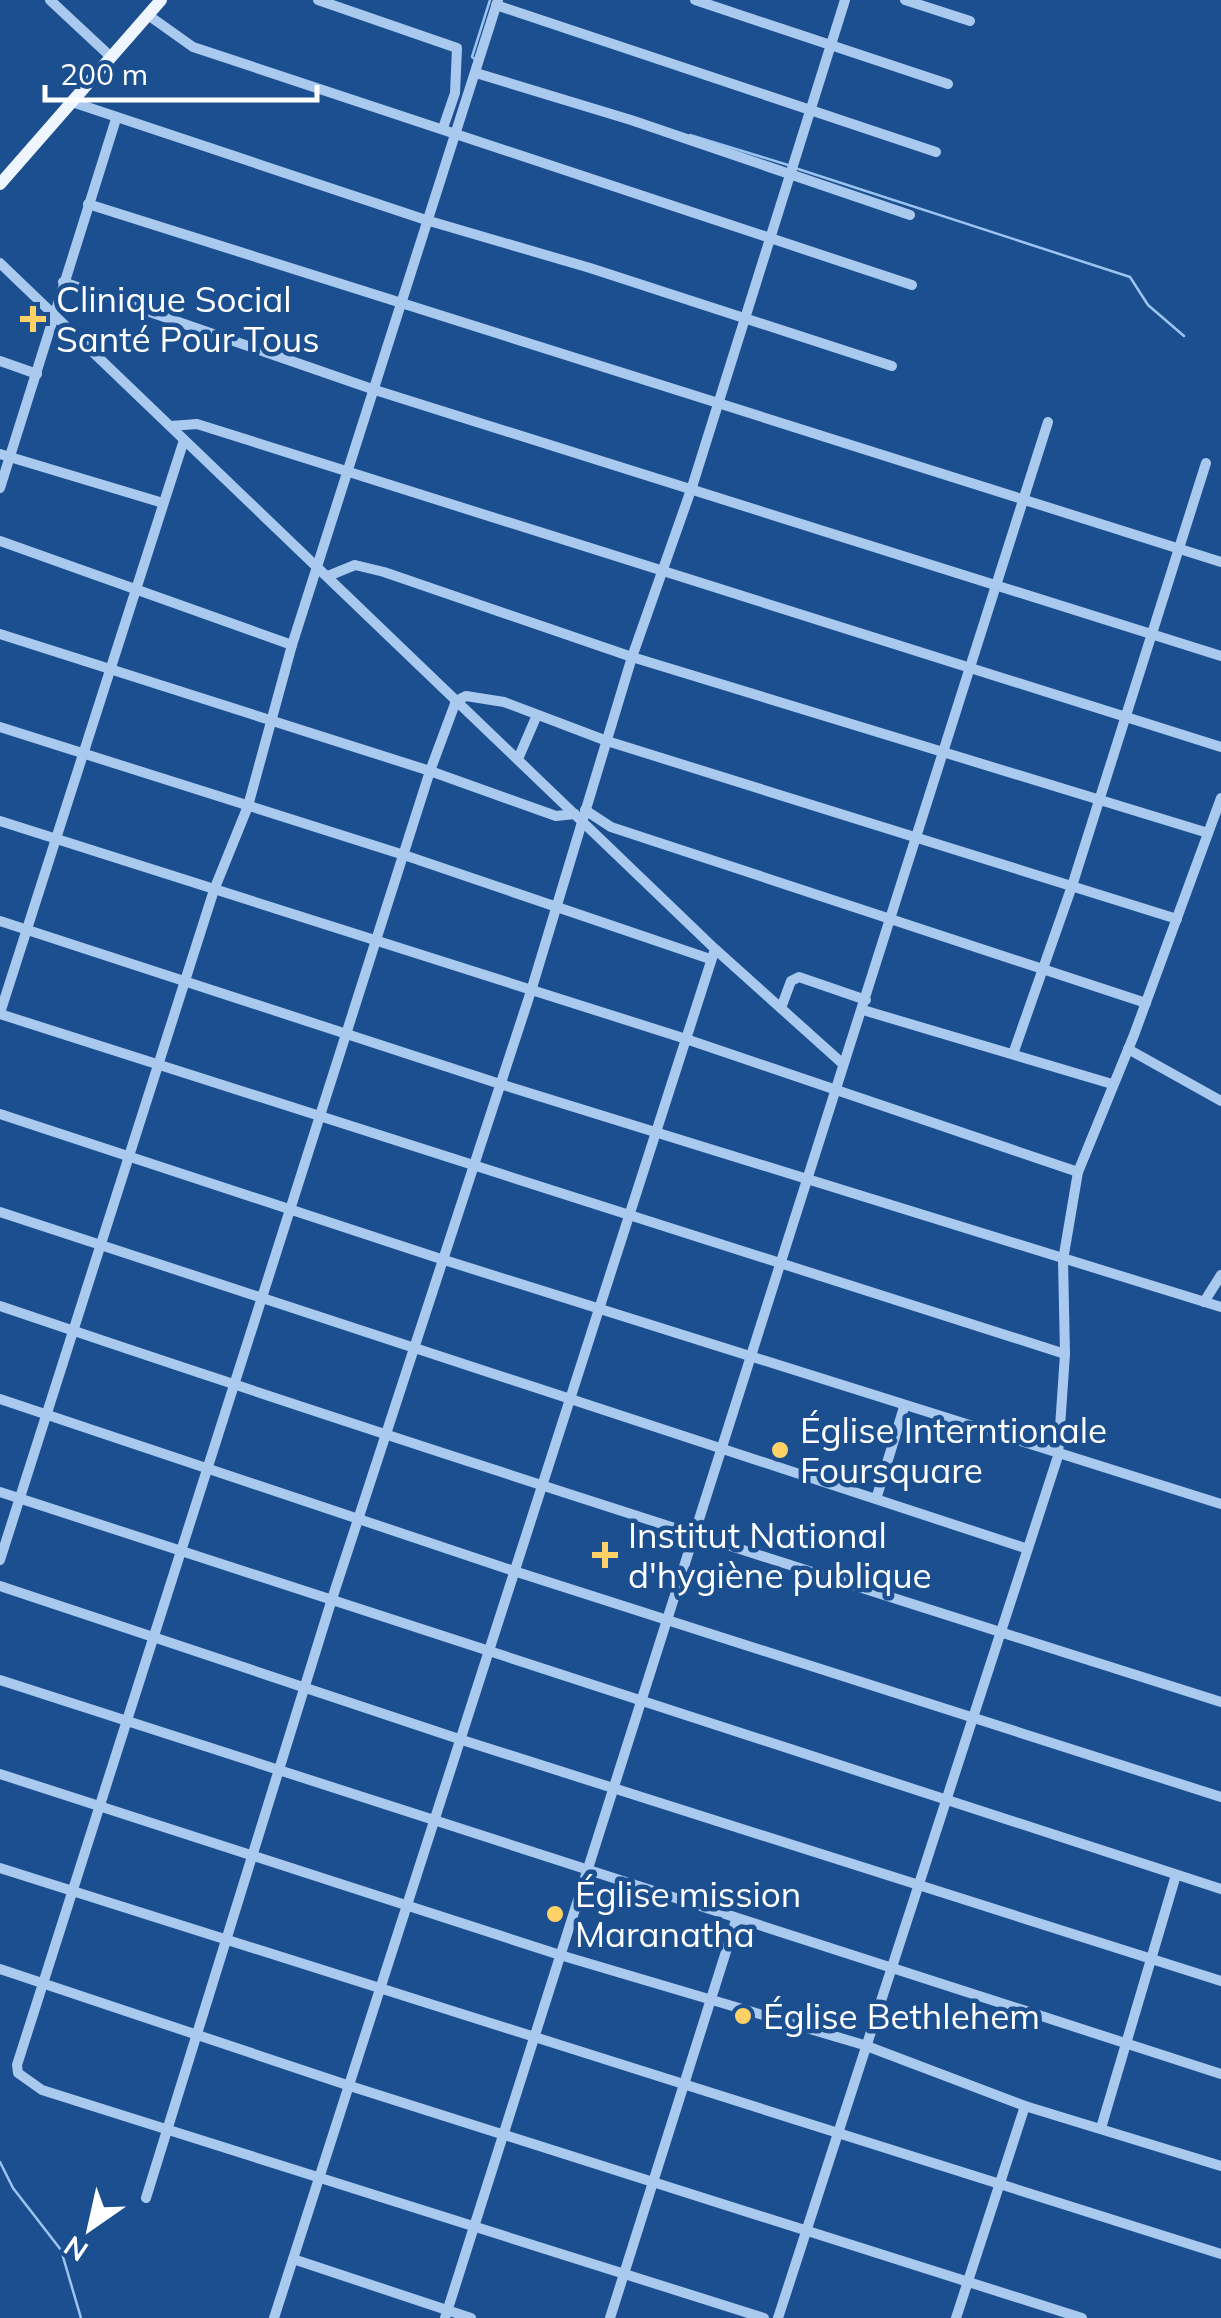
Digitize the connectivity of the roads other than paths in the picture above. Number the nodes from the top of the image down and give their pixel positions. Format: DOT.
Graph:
graph roads {
  1 [pos="50,0"];
  2 [pos="161,0"];
  3 [pos="318,0"];
  4 [pos="696,0"];
  5 [pos="845,0"];
  6 [pos="904,0"];
  7 [pos="497,2"];
  8 [pos="148,15"];
  9 [pos="970,21"];
  10 [pos="830,48"];
  11 [pos="112,57"];
  12 [pos="476,71"];
  13 [pos="948,84"];
  14 [pos="72,102"];
  15 [pos="810,108"];
  16 [pos="116,120"];
  17 [pos="449,130"];
  18 [pos="936,152"];
  19 [pos="791,168"];
  20 [pos="0,184"];
  21 [pos="88,204"];
  22 [pos="910,215"];
  23 [pos="426,220"];
  24 [pos="772,236"];
  25 [pos="0,263"];
  26 [pos="62,282"];
  27 [pos="912,285"];
  28 [pos="403,305"];
  29 [pos="52,314"];
  30 [pos="743,320"];
  31 [pos="0,361"];
  32 [pos="892,366"];
  33 [pos="37,374"];
  34 [pos="375,390"];
  35 [pos="719,400"];
  36 [pos="1048,422"];
  37 [pos="171,426"];
  38 [pos="184,440"];
  39 [pos="5,455"];
  40 [pos="1206,463"];
  41 [pos="350,470"];
  42 [pos="0,488"];
  43 [pos="692,488"];
  44 [pos="162,502"];
  45 [pos="1023,502"];
  46 [pos="0,541"];
  47 [pos="1179,549"];
  48 [pos="1221,562"];
  49 [pos="318,567"];
  50 [pos="664,571"];
  51 [pos="328,576"];
  52 [pos="997,583"];
  53 [pos="136,587"];
  54 [pos="0,634"];
  55 [pos="1152,634"];
  56 [pos="292,645"];
  57 [pos="1221,656"];
  58 [pos="632,657"];
  59 [pos="973,668"];
  60 [pos="110,670"];
  61 [pos="456,701"];
  62 [pos="537,715"];
  63 [pos="1126,717"];
  64 [pos="271,724"];
  65 [pos="0,727"];
  66 [pos="607,741"];
  67 [pos="1221,747"];
  68 [pos="946,753"];
  69 [pos="84,754"];
  70 [pos="518,759"];
  71 [pos="430,771"];
  72 [pos="1221,798"];
  73 [pos="1100,800"];
  74 [pos="248,806"];
  75 [pos="580,815"];
  76 [pos="0,820"];
  77 [pos="1208,834"];
  78 [pos="918,837"];
  79 [pos="56,839"];
  80 [pos="404,855"];
  81 [pos="1072,886"];
  82 [pos="214,890"];
  83 [pos="556,906"];
  84 [pos="0,920"];
  85 [pos="1176,920"];
  86 [pos="891,922"];
  87 [pos="28,929"];
  88 [pos="377,941"];
  89 [pos="712,954"];
  90 [pos="1042,970"];
  91 [pos="187,979"];
  92 [pos="531,991"];
  93 [pos="1146,1003"];
  94 [pos="864,1005"];
  95 [pos="781,1008"];
  96 [pos="0,1014"];
  97 [pos="347,1032"];
  98 [pos="683,1038"];
  99 [pos="1128,1049"];
  100 [pos="1013,1054"];
  101 [pos="162,1063"];
  102 [pos="842,1064"];
  103 [pos="500,1084"];
  104 [pos="1112,1084"];
  105 [pos="834,1089"];
  106 [pos="1221,1102"];
  107 [pos="0,1114"];
  108 [pos="319,1116"];
  109 [pos="655,1131"];
  110 [pos="130,1156"];
  111 [pos="472,1163"];
  112 [pos="1078,1172"];
  113 [pos="807,1178"];
  114 [pos="290,1208"];
  115 [pos="0,1212"];
  116 [pos="630,1217"];
  117 [pos="102,1244"];
  118 [pos="441,1259"];
  119 [pos="1063,1260"];
  120 [pos="781,1264"];
  121 [pos="1221,1275"];
  122 [pos="260,1298"];
  123 [pos="1204,1302"];
  124 [pos="0,1306"];
  125 [pos="1221,1307"];
  126 [pos="600,1309"];
  127 [pos="75,1332"];
  128 [pos="412,1351"];
  129 [pos="1065,1354"];
  130 [pos="750,1358"];
  131 [pos="234,1381"];
  132 [pos="0,1399"];
  133 [pos="570,1401"];
  134 [pos="904,1407"];
  135 [pos="46,1414"];
  136 [pos="387,1435"];
  137 [pos="722,1447"];
  138 [pos="1058,1456"];
  139 [pos="207,1466"];
  140 [pos="542,1488"];
  141 [pos="0,1492"];
  142 [pos="877,1496"];
  143 [pos="19,1498"];
  144 [pos="1221,1504"];
  145 [pos="359,1518"];
  146 [pos="692,1536"];
  147 [pos="1025,1548"];
  148 [pos="180,1552"];
  149 [pos="0,1560"];
  150 [pos="518,1572"];
  151 [pos="0,1586"];
  152 [pos="331,1602"];
  153 [pos="665,1619"];
  154 [pos="998,1632"];
  155 [pos="152,1635"];
  156 [pos="489,1654"];
  157 [pos="0,1680"];
  158 [pos="305,1687"];
  159 [pos="640,1700"];
  160 [pos="1221,1702"];
  161 [pos="970,1715"];
  162 [pos="125,1722"];
  163 [pos="462,1740"];
  164 [pos="278,1772"];
  165 [pos="0,1774"];
  166 [pos="612,1787"];
  167 [pos="1221,1796"];
  168 [pos="943,1798"];
  169 [pos="98,1808"];
  170 [pos="434,1823"];
  171 [pos="254,1857"];
  172 [pos="0,1868"];
  173 [pos="584,1872"];
  174 [pos="1176,1876"];
  175 [pos="917,1884"];
  176 [pos="1221,1889"];
  177 [pos="72,1892"];
  178 [pos="408,1904"];
  179 [pos="736,1920"];
  180 [pos="225,1938"];
  181 [pos="560,1954"];
  182 [pos="1150,1959"];
  183 [pos="890,1966"];
  184 [pos="0,1969"];
  185 [pos="1221,1981"];
  186 [pos="42,1983"];
  187 [pos="381,1988"];
  188 [pos="712,2000"];
  189 [pos="196,2036"];
  190 [pos="533,2037"];
  191 [pos="1126,2043"];
  192 [pos="864,2045"];
  193 [pos="1221,2074"];
  194 [pos="350,2086"];
  195 [pos="684,2087"];
  196 [pos="1025,2106"];
  197 [pos="166,2127"];
  198 [pos="1101,2128"];
  199 [pos="503,2134"];
  200 [pos="837,2134"];
  201 [pos="1221,2166"];
  202 [pos="321,2178"];
  203 [pos="656,2181"];
  204 [pos="997,2186"];
  205 [pos="146,2198"];
  206 [pos="474,2226"];
  207 [pos="805,2231"];
  208 [pos="1221,2254"];
  209 [pos="294,2259"];
  210 [pos="624,2276"];
  211 [pos="968,2283"];
  212 [pos="446,2314"];
  213 [pos="274,2318"];
  214 [pos="471,2318"];
  215 [pos="610,2318"];
  216 [pos="764,2318"];
  217 [pos="778,2318"];
  218 [pos="956,2318"];
  219 [pos="1082,2318"];
  1 -- 11 [label="street"];
  2 -- 8 [label="main road"];
  3 -- 17 [label="street"];
  4 -- 10 [label="street"];
  5 -- 10 [label="street"];
  6 -- 9 [label="street"];
  7 -- 12 [label="street"];
  7 -- 15 [label="street"];
  8 -- 11 [label="main road"];
  8 -- 17 [label="street"];
  10 -- 13 [label="street"];
  10 -- 15 [label="street"];
  11 -- 14 [label="main road"];
  12 -- 17 [label="street"];
  12 -- 19 [label="street"];
  14 -- 16 [label="street"];
  14 -- 20 [label="main road"];
  15 -- 18 [label="street"];
  15 -- 19 [label="street"];
  16 -- 21 [label="street"];
  16 -- 23 [label="street"];
  17 -- 23 [label="street"];
  17 -- 24 [label="street"];
  19 -- 22 [label="street"];
  19 -- 24 [label="street"];
  21 -- 26 [label="street"];
  21 -- 28 [label="street"];
  23 -- 28 [label="street"];
  23 -- 30 [label="street"];
  24 -- 27 [label="street"];
  24 -- 30 [label="street"];
  25 -- 29 [label="street"];
  26 -- 29 [label="street"];
  26 -- 34 [label="street"];
  28 -- 34 [label="street"];
  28 -- 35 [label="street"];
  29 -- 33 [label="street"];
  29 -- 37 [label="street"];
  30 -- 32 [label="street"];
  30 -- 35 [label="street"];
  31 -- 33 [label="street"];
  33 -- 39 [label="street"];
  34 -- 41 [label="street"];
  34 -- 43 [label="street"];
  35 -- 43 [label="street"];
  35 -- 45 [label="street"];
  36 -- 45 [label="street"];
  37 -- 38 [label="street"];
  37 -- 41 [label="street"];
  38 -- 44 [label="street"];
  38 -- 49 [label="street"];
  39 -- 42 [label="street"];
  39 -- 44 [label="street"];
  40 -- 47 [label="street"];
  41 -- 49 [label="street"];
  41 -- 50 [label="street"];
  43 -- 50 [label="street"];
  43 -- 52 [label="street"];
  44 -- 53 [label="street"];
  45 -- 47 [label="street"];
  45 -- 52 [label="street"];
  46 -- 53 [label="street"];
  47 -- 48 [label="street"];
  47 -- 55 [label="street"];
  49 -- 51 [label="street"];
  49 -- 56 [label="street"];
  50 -- 58 [label="street"];
  50 -- 59 [label="street"];
  51 -- 58 [label="street"];
  51 -- 61 [label="street"];
  52 -- 55 [label="street"];
  52 -- 59 [label="street"];
  53 -- 56 [label="street"];
  53 -- 60 [label="street"];
  54 -- 60 [label="street"];
  55 -- 57 [label="street"];
  55 -- 63 [label="street"];
  56 -- 64 [label="street"];
  58 -- 66 [label="street"];
  58 -- 68 [label="street"];
  59 -- 63 [label="street"];
  59 -- 68 [label="street"];
  60 -- 64 [label="street"];
  60 -- 69 [label="street"];
  61 -- 62 [label="street"];
  61 -- 70 [label="street"];
  61 -- 71 [label="street"];
  62 -- 66 [label="street"];
  62 -- 70 [label="street"];
  63 -- 67 [label="street"];
  63 -- 73 [label="street"];
  64 -- 71 [label="street"];
  64 -- 74 [label="street"];
  65 -- 69 [label="street"];
  66 -- 75 [label="street"];
  66 -- 78 [label="street"];
  68 -- 73 [label="street"];
  68 -- 78 [label="street"];
  69 -- 74 [label="street"];
  69 -- 79 [label="street"];
  70 -- 75 [label="street"];
  71 -- 75 [label="street"];
  71 -- 80 [label="street"];
  72 -- 77 [label="street"];
  73 -- 77 [label="street"];
  73 -- 81 [label="street"];
  74 -- 80 [label="street"];
  74 -- 82 [label="street"];
  75 -- 83 [label="street"];
  75 -- 86 [label="street"];
  75 -- 89 [label="street"];
  76 -- 79 [label="street"];
  77 -- 85 [label="street"];
  78 -- 81 [label="street"];
  78 -- 86 [label="street"];
  79 -- 82 [label="street"];
  79 -- 87 [label="street"];
  80 -- 83 [label="street"];
  80 -- 88 [label="street"];
  81 -- 85 [label="street"];
  81 -- 90 [label="street"];
  82 -- 88 [label="street"];
  82 -- 91 [label="street"];
  83 -- 89 [label="street"];
  83 -- 92 [label="street"];
  84 -- 87 [label="street"];
  85 -- 93 [label="street"];
  86 -- 90 [label="street"];
  86 -- 94 [label="street"];
  87 -- 91 [label="street"];
  87 -- 96 [label="street"];
  88 -- 92 [label="street"];
  88 -- 97 [label="street"];
  89 -- 95 [label="street"];
  89 -- 98 [label="street"];
  90 -- 93 [label="street"];
  90 -- 100 [label="street"];
  91 -- 97 [label="street"];
  91 -- 101 [label="street"];
  92 -- 98 [label="street"];
  92 -- 103 [label="street"];
  93 -- 99 [label="street"];
  94 -- 95 [label="street"];
  94 -- 100 [label="street"];
  94 -- 102 [label="street"];
  95 -- 102 [label="street"];
  96 -- 101 [label="street"];
  97 -- 103 [label="street"];
  97 -- 108 [label="street"];
  98 -- 105 [label="street"];
  98 -- 109 [label="street"];
  99 -- 104 [label="street"];
  99 -- 106 [label="street"];
  100 -- 104 [label="street"];
  101 -- 108 [label="street"];
  101 -- 110 [label="street"];
  102 -- 105 [label="street"];
  103 -- 109 [label="street"];
  103 -- 111 [label="street"];
  104 -- 112 [label="street"];
  105 -- 112 [label="street"];
  105 -- 113 [label="street"];
  107 -- 110 [label="street"];
  108 -- 111 [label="street"];
  108 -- 114 [label="street"];
  109 -- 113 [label="street"];
  109 -- 116 [label="street"];
  110 -- 114 [label="street"];
  110 -- 117 [label="street"];
  111 -- 116 [label="street"];
  111 -- 118 [label="street"];
  112 -- 119 [label="street"];
  113 -- 119 [label="street"];
  113 -- 120 [label="street"];
  114 -- 118 [label="street"];
  114 -- 122 [label="street"];
  115 -- 117 [label="street"];
  116 -- 120 [label="street"];
  116 -- 126 [label="street"];
  117 -- 122 [label="street"];
  117 -- 127 [label="street"];
  118 -- 126 [label="street"];
  118 -- 128 [label="street"];
  119 -- 123 [label="street"];
  119 -- 129 [label="street"];
  120 -- 129 [label="street"];
  120 -- 130 [label="street"];
  121 -- 123 [label="street"];
  122 -- 128 [label="street"];
  122 -- 131 [label="street"];
  123 -- 125 [label="street"];
  124 -- 127 [label="street"];
  126 -- 130 [label="street"];
  126 -- 133 [label="street"];
  127 -- 131 [label="street"];
  127 -- 135 [label="street"];
  128 -- 133 [label="street"];
  128 -- 136 [label="street"];
  129 -- 138 [label="street"];
  130 -- 134 [label="street"];
  130 -- 137 [label="street"];
  131 -- 136 [label="street"];
  131 -- 139 [label="street"];
  132 -- 135 [label="street"];
  133 -- 137 [label="street"];
  133 -- 140 [label="street"];
  134 -- 138 [label="street"];
  134 -- 142 [label="street"];
  135 -- 139 [label="street"];
  135 -- 143 [label="street"];
  136 -- 140 [label="street"];
  136 -- 145 [label="street"];
  137 -- 142 [label="street"];
  137 -- 146 [label="street"];
  138 -- 144 [label="street"];
  138 -- 147 [label="street"];
  139 -- 145 [label="street"];
  139 -- 148 [label="street"];
  140 -- 146 [label="street"];
  140 -- 150 [label="street"];
  141 -- 143 [label="street"];
  142 -- 147 [label="street"];
  143 -- 148 [label="street"];
  143 -- 149 [label="street"];
  145 -- 150 [label="street"];
  145 -- 152 [label="street"];
  146 -- 153 [label="street"];
  146 -- 154 [label="street"];
  147 -- 154 [label="street"];
  148 -- 152 [label="street"];
  148 -- 155 [label="street"];
  150 -- 153 [label="street"];
  150 -- 156 [label="street"];
  151 -- 155 [label="street"];
  152 -- 156 [label="street"];
  152 -- 158 [label="street"];
  153 -- 159 [label="street"];
  153 -- 161 [label="street"];
  154 -- 160 [label="street"];
  154 -- 161 [label="street"];
  155 -- 158 [label="street"];
  155 -- 162 [label="street"];
  156 -- 159 [label="street"];
  156 -- 163 [label="street"];
  157 -- 162 [label="street"];
  158 -- 163 [label="street"];
  158 -- 164 [label="street"];
  159 -- 166 [label="street"];
  159 -- 168 [label="street"];
  161 -- 167 [label="street"];
  161 -- 168 [label="street"];
  162 -- 164 [label="street"];
  162 -- 169 [label="street"];
  163 -- 166 [label="street"];
  163 -- 170 [label="street"];
  164 -- 170 [label="street"];
  164 -- 171 [label="street"];
  165 -- 169 [label="street"];
  166 -- 173 [label="street"];
  166 -- 175 [label="street"];
  168 -- 174 [label="street"];
  168 -- 175 [label="street"];
  169 -- 171 [label="street"];
  169 -- 177 [label="street"];
  170 -- 173 [label="street"];
  170 -- 178 [label="street"];
  171 -- 178 [label="street"];
  171 -- 180 [label="street"];
  172 -- 177 [label="street"];
  173 -- 179 [label="street"];
  173 -- 181 [label="street"];
  174 -- 176 [label="street"];
  174 -- 182 [label="street"];
  175 -- 182 [label="street"];
  175 -- 183 [label="street"];
  177 -- 180 [label="street"];
  177 -- 186 [label="street"];
  178 -- 181 [label="street"];
  178 -- 187 [label="street"];
  179 -- 183 [label="street"];
  179 -- 188 [label="street"];
  180 -- 187 [label="street"];
  180 -- 189 [label="street"];
  181 -- 188 [label="street"];
  181 -- 190 [label="street"];
  182 -- 185 [label="street"];
  182 -- 191 [label="street"];
  183 -- 191 [label="street"];
  183 -- 192 [label="street"];
  184 -- 186 [label="street"];
  186 -- 189 [label="street"];
  186 -- 197 [label="street"];
  187 -- 190 [label="street"];
  187 -- 194 [label="street"];
  188 -- 192 [label="street"];
  188 -- 195 [label="street"];
  189 -- 194 [label="street"];
  189 -- 197 [label="street"];
  190 -- 195 [label="street"];
  190 -- 199 [label="street"];
  191 -- 193 [label="street"];
  191 -- 198 [label="street"];
  192 -- 196 [label="street"];
  192 -- 200 [label="street"];
  194 -- 199 [label="street"];
  194 -- 202 [label="street"];
  195 -- 200 [label="street"];
  195 -- 203 [label="street"];
  196 -- 198 [label="street"];
  196 -- 204 [label="street"];
  197 -- 202 [label="street"];
  197 -- 205 [label="street"];
  198 -- 201 [label="street"];
  199 -- 203 [label="street"];
  199 -- 206 [label="street"];
  200 -- 204 [label="street"];
  200 -- 207 [label="street"];
  202 -- 206 [label="street"];
  202 -- 209 [label="street"];
  203 -- 207 [label="street"];
  203 -- 210 [label="street"];
  204 -- 208 [label="street"];
  204 -- 211 [label="street"];
  206 -- 210 [label="street"];
  206 -- 212 [label="street"];
  207 -- 211 [label="street"];
  207 -- 217 [label="street"];
  209 -- 212 [label="street"];
  209 -- 213 [label="street"];
  210 -- 215 [label="street"];
  210 -- 216 [label="street"];
  211 -- 218 [label="street"];
  211 -- 219 [label="street"];
  212 -- 214 [label="street"];
}
